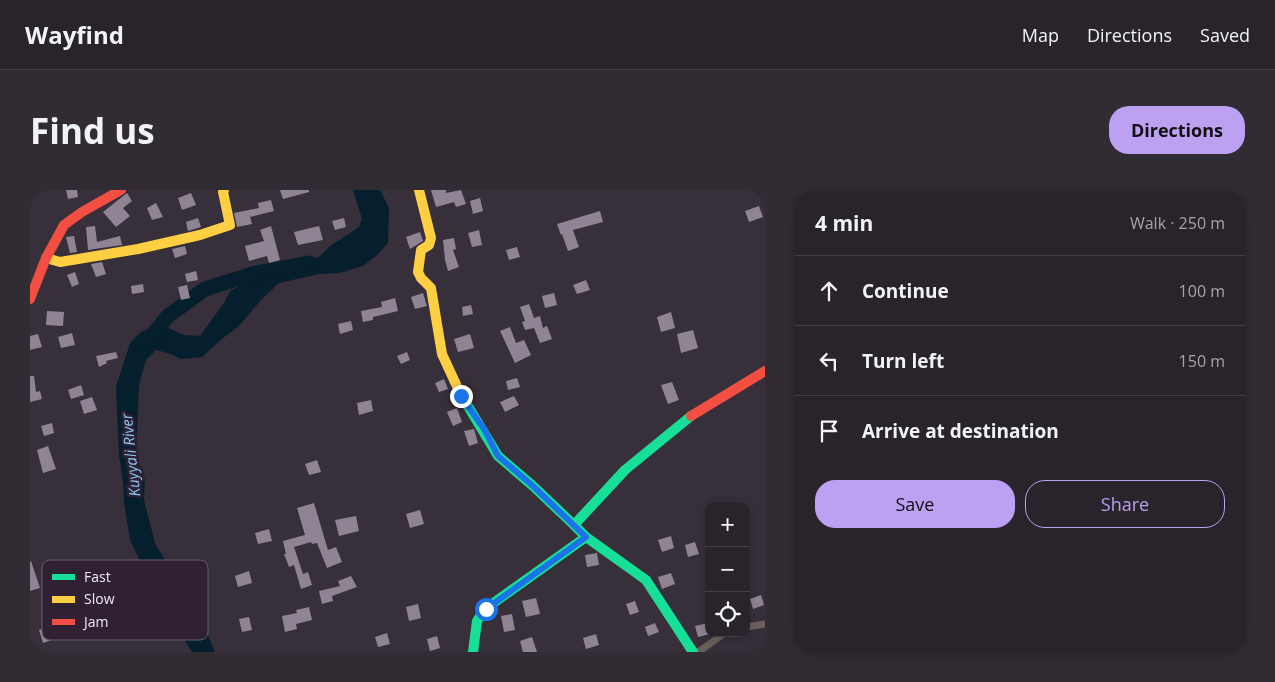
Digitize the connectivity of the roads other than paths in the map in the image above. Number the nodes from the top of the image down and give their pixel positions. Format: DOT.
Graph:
graph roads {
  1 [pos="121,190"];
  2 [pos="224,190"];
  3 [pos="419,190"];
  4 [pos="46,258"];
  5 [pos="30,299"];
  6 [pos="765,371"];
  7 [pos="574,525"];
  8 [pos="586,537"];
  9 [pos="765,624"];
  10 [pos="750,626"];
  11 [pos="719,637"];
  12 [pos="473,652"];
  13 [pos="694,652"];
  14 [pos="698,652"];
  1 -- 4 [label="street"];
  2 -- 4 [label="street"];
  3 -- 7 [label="street"];
  4 -- 5 [label="street"];
  6 -- 7 [label="street"];
  7 -- 8 [label="street"];
  8 -- 12 [label="street"];
  8 -- 13 [label="street"];
  9 -- 10 [label="street"];
  11 -- 14 [label="street"];
}
